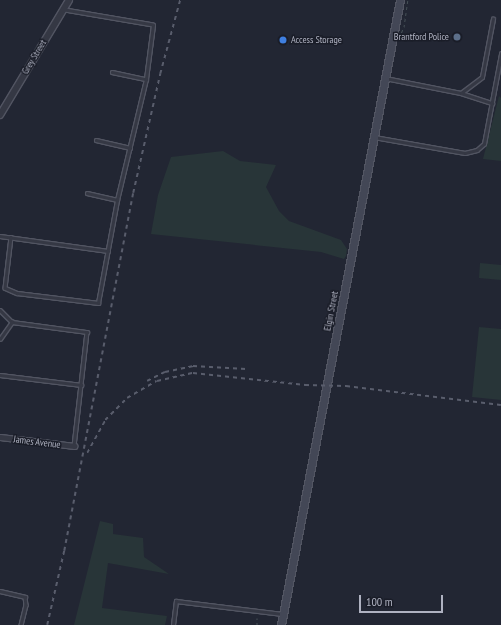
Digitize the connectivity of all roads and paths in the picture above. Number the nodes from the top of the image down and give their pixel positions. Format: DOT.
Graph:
graph roads {
  1 [pos="69,0"];
  2 [pos="400,0"];
  3 [pos="63,10"];
  4 [pos="494,19"];
  5 [pos="501,54"];
  6 [pos="112,72"];
  7 [pos="385,78"];
  8 [pos="146,79"];
  9 [pos="460,93"];
  10 [pos="492,103"];
  11 [pos="0,115"];
  12 [pos="374,137"];
  13 [pos="96,140"];
  14 [pos="130,148"];
  15 [pos="87,193"];
  16 [pos="117,200"];
  17 [pos="0,236"];
  18 [pos="11,237"];
  19 [pos="108,250"];
  20 [pos="0,310"];
  21 [pos="12,322"];
  22 [pos="0,339"];
  23 [pos="0,375"];
  24 [pos="81,385"];
  25 [pos="0,437"];
  26 [pos="74,446"];
  27 [pos="0,591"];
  28 [pos="283,614"];
  29 [pos="258,618"];
  30 [pos="21,625"];
  31 [pos="173,625"];
  32 [pos="257,625"];
  33 [pos="280,625"];
  1 -- 3 [label="street, Grey Street"];
  2 -- 7 [label="main road, Elgin Street"];
  3 -- 8 [label="lane"];
  3 -- 11 [label="street, Grey Street"];
  4 -- 9 [label="lane"];
  5 -- 10 [label="lane"];
  6 -- 8 [label="lane"];
  7 -- 9 [label="lane"];
  7 -- 12 [label="main road, Elgin Street"];
  8 -- 14 [label="lane"];
  9 -- 10 [label="lane"];
  10 -- 12 [label="lane"];
  12 -- 28 [label="main road, Elgin Street"];
  13 -- 14 [label="lane"];
  14 -- 16 [label="lane"];
  15 -- 16 [label="lane"];
  16 -- 19 [label="lane"];
  17 -- 18 [label="lane"];
  18 -- 19 [label="lane"];
  18 -- 19 [label="lane"];
  20 -- 21 [label="lane"];
  21 -- 22 [label="lane"];
  21 -- 24 [label="lane"];
  23 -- 24 [label="lane"];
  24 -- 26 [label="lane"];
  25 -- 26 [label="street, James Avenue"];
  27 -- 30 [label="lane"];
  28 -- 31 [label="lane"];
  28 -- 33 [label="main road, Elgin Street"];
  29 -- 32 [label="path"];
}
